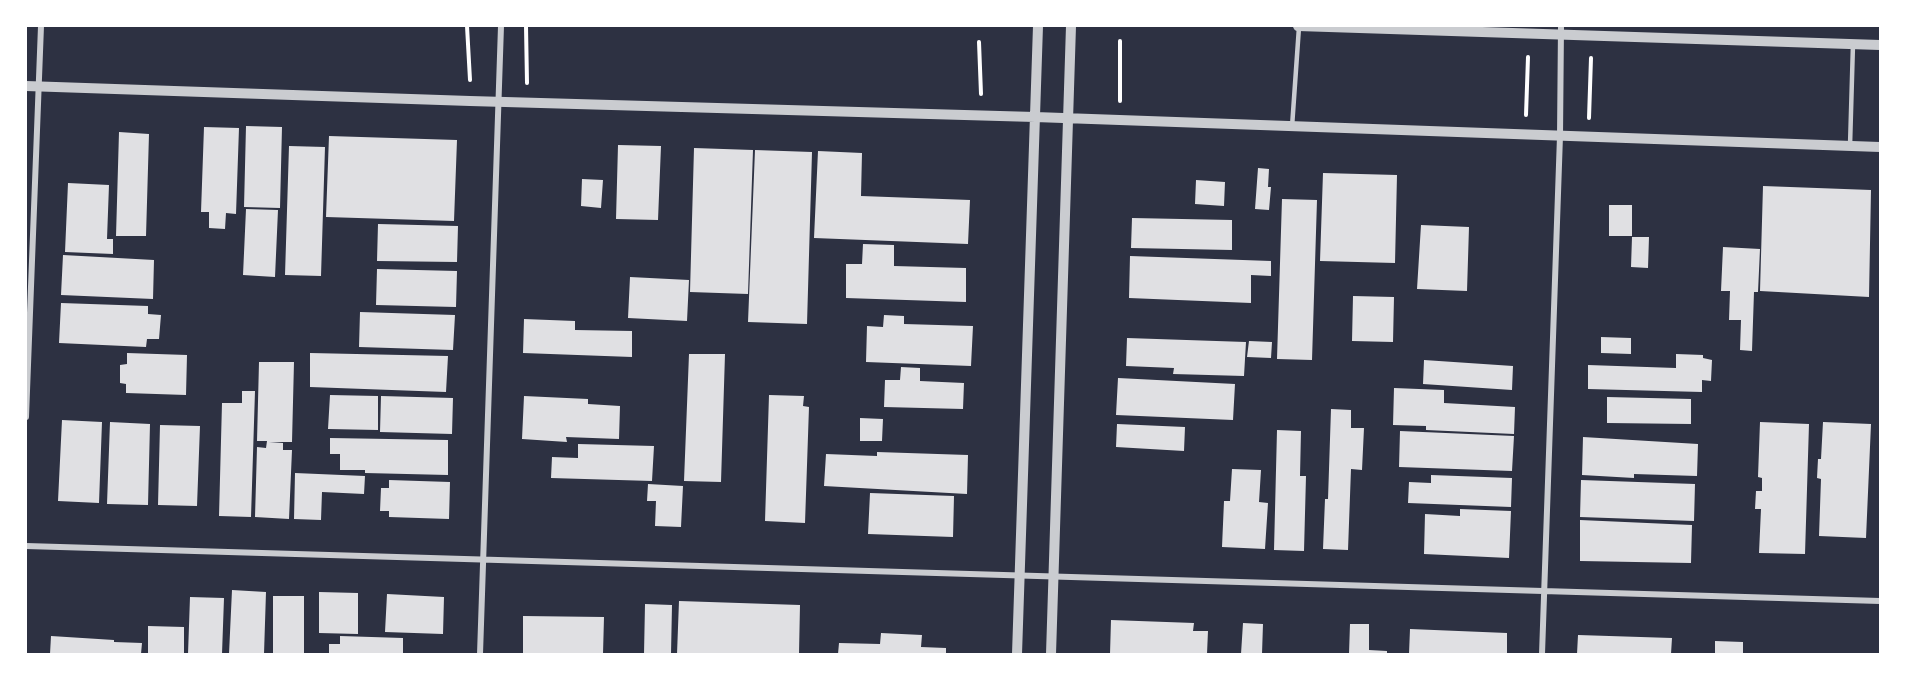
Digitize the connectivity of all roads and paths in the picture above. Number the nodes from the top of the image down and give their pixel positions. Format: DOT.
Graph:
graph roads {
  1 [pos="41,26"];
  2 [pos="466,26"];
  3 [pos="501,26"];
  4 [pos="526,26"];
  5 [pos="1038,26"];
  6 [pos="1071,26"];
  7 [pos="1298,26"];
  8 [pos="1561,30"];
  9 [pos="1120,41"];
  10 [pos="979,42"];
  11 [pos="1853,44"];
  12 [pos="1881,45"];
  13 [pos="1528,57"];
  14 [pos="1591,58"];
  15 [pos="26,86"];
  16 [pos="39,86"];
  17 [pos="471,90"];
  18 [pos="528,90"];
  19 [pos="981,96"];
  20 [pos="498,101"];
  21 [pos="1120,112"];
  22 [pos="1035,117"];
  23 [pos="1068,119"];
  24 [pos="1525,124"];
  25 [pos="1589,124"];
  26 [pos="1292,127"];
  27 [pos="1560,136"];
  28 [pos="1850,146"];
  29 [pos="1881,147"];
  30 [pos="26,417"];
  31 [pos="26,546"];
  32 [pos="483,559"];
  33 [pos="1020,575"];
  34 [pos="1053,576"];
  35 [pos="1545,591"];
  36 [pos="1881,601"];
  37 [pos="480,654"];
  38 [pos="1017,654"];
  39 [pos="1051,654"];
  40 [pos="1542,654"];
  1 -- 16 [label="street"];
  2 -- 17 [label="path"];
  3 -- 20 [label="street"];
  4 -- 18 [label="path"];
  5 -- 22 [label="street"];
  6 -- 23 [label="street"];
  7 -- 8 [label="street"];
  7 -- 26 [label="lane"];
  8 -- 11 [label="street"];
  8 -- 27 [label="street"];
  9 -- 21 [label="path"];
  10 -- 19 [label="path"];
  11 -- 12 [label="street"];
  11 -- 28 [label="lane"];
  13 -- 24 [label="path"];
  14 -- 25 [label="path"];
  15 -- 16 [label="street"];
  16 -- 20 [label="street"];
  16 -- 30 [label="street"];
  20 -- 22 [label="street"];
  20 -- 32 [label="street"];
  22 -- 23 [label="street"];
  22 -- 33 [label="street"];
  23 -- 26 [label="street"];
  23 -- 34 [label="street"];
  26 -- 27 [label="street"];
  27 -- 28 [label="street"];
  27 -- 35 [label="street"];
  28 -- 29 [label="street"];
  31 -- 32 [label="street"];
  32 -- 33 [label="street"];
  32 -- 37 [label="street"];
  33 -- 34 [label="street"];
  33 -- 38 [label="street"];
  34 -- 35 [label="street"];
  34 -- 39 [label="street"];
  35 -- 36 [label="street"];
  35 -- 40 [label="street"];
}
